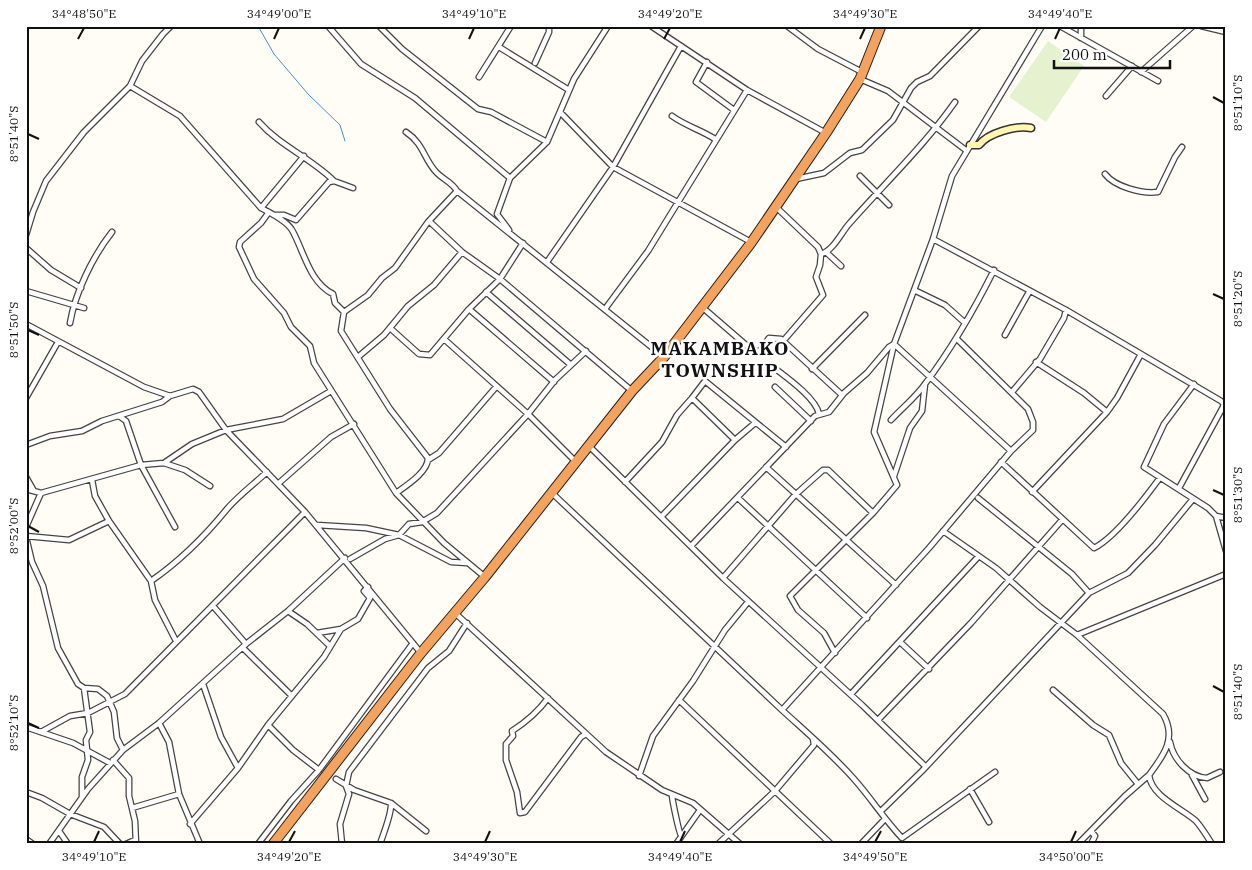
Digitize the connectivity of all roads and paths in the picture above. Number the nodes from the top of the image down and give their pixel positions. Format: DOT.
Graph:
graph roads {
  1 [pos="171,26"];
  2 [pos="328,26"];
  3 [pos="379,26"];
  4 [pos="511,26"];
  5 [pos="549,26"];
  6 [pos="608,26"];
  7 [pos="651,26"];
  8 [pos="787,26"];
  9 [pos="881,26"];
  10 [pos="979,26"];
  11 [pos="1042,26"];
  12 [pos="1060,26"];
  13 [pos="1081,26"];
  14 [pos="1201,26"];
  15 [pos="1192,27"];
  16 [pos="1226,32"];
  17 [pos="1082,38"];
  18 [pos="681,46"];
  19 [pos="499,47"];
  20 [pos="707,62"];
  21 [pos="535,63"];
  22 [pos="1132,66"];
  23 [pos="1141,72"];
  24 [pos="861,76"];
  25 [pos="479,77"];
  26 [pos="1158,81"];
  27 [pos="130,86"];
  28 [pos="570,90"];
  29 [pos="746,90"];
  30 [pos="1106,96"];
  31 [pos="903,102"];
  32 [pos="956,102"];
  33 [pos="734,110"];
  34 [pos="560,112"];
  35 [pos="672,116"];
  36 [pos="259,122"];
  37 [pos="936,128"];
  38 [pos="1031,128"];
  39 [pos="406,132"];
  40 [pos="826,133"];
  41 [pos="715,139"];
  42 [pos="547,142"];
  43 [pos="1182,147"];
  44 [pos="969,148"];
  45 [pos="304,156"];
  46 [pos="613,167"];
  47 [pos="1105,174"];
  48 [pos="860,176"];
  49 [pos="510,178"];
  50 [pos="794,180"];
  51 [pos="334,181"];
  52 [pos="353,188"];
  53 [pos="457,191"];
  54 [pos="878,194"];
  55 [pos="677,201"];
  56 [pos="889,205"];
  57 [pos="776,206"];
  58 [pos="260,208"];
  59 [pos="269,212"];
  60 [pos="274,215"];
  61 [pos="430,221"];
  62 [pos="112,232"];
  63 [pos="26,235"];
  64 [pos="512,235"];
  65 [pos="933,239"];
  66 [pos="523,243"];
  67 [pos="752,243"];
  68 [pos="26,248"];
  69 [pos="462,252"];
  70 [pos="827,253"];
  71 [pos="821,254"];
  72 [pos="546,262"];
  73 [pos="841,266"];
  74 [pos="994,270"];
  75 [pos="500,279"];
  76 [pos="81,288"];
  77 [pos="914,290"];
  78 [pos="26,291"];
  79 [pos="486,292"];
  80 [pos="1029,292"];
  81 [pos="74,306"];
  82 [pos="702,307"];
  83 [pos="84,308"];
  84 [pos="469,309"];
  85 [pos="604,309"];
  86 [pos="1066,310"];
  87 [pos="344,312"];
  88 [pos="866,315"];
  89 [pos="964,322"];
  90 [pos="70,323"];
  91 [pos="26,324"];
  92 [pos="390,328"];
  93 [pos="1005,335"];
  94 [pos="444,339"];
  95 [pos="957,339"];
  96 [pos="784,340"];
  97 [pos="58,342"];
  98 [pos="894,344"];
  99 [pos="586,351"];
  100 [pos="1141,354"];
  101 [pos="358,357"];
  102 [pos="664,357"];
  103 [pos="1036,362"];
  104 [pos="571,365"];
  105 [pos="773,367"];
  106 [pos="812,369"];
  107 [pos="930,376"];
  108 [pos="554,382"];
  109 [pos="925,384"];
  110 [pos="1194,384"];
  111 [pos="496,386"];
  112 [pos="775,387"];
  113 [pos="331,391"];
  114 [pos="632,391"];
  115 [pos="1012,392"];
  116 [pos="842,395"];
  117 [pos="170,396"];
  118 [pos="26,398"];
  119 [pos="692,398"];
  120 [pos="1107,412"];
  121 [pos="528,414"];
  122 [pos="819,414"];
  123 [pos="119,416"];
  124 [pos="891,420"];
  125 [pos="811,421"];
  126 [pos="354,424"];
  127 [pos="755,424"];
  128 [pos="226,430"];
  129 [pos="735,440"];
  130 [pos="26,445"];
  131 [pos="589,446"];
  132 [pos="786,447"];
  133 [pos="1011,451"];
  134 [pos="428,460"];
  135 [pos="575,461"];
  136 [pos="1001,462"];
  137 [pos="164,463"];
  138 [pos="141,465"];
  139 [pos="766,467"];
  140 [pos="267,472"];
  141 [pos="26,477"];
  142 [pos="894,477"];
  143 [pos="1159,479"];
  144 [pos="92,480"];
  145 [pos="625,482"];
  146 [pos="279,483"];
  147 [pos="210,486"];
  148 [pos="1179,488"];
  149 [pos="26,489"];
  150 [pos="35,491"];
  151 [pos="1032,492"];
  152 [pos="41,493"];
  153 [pos="396,493"];
  154 [pos="552,493"];
  155 [pos="795,494"];
  156 [pos="738,498"];
  157 [pos="978,498"];
  158 [pos="1193,499"];
  159 [pos="305,512"];
  160 [pos="873,513"];
  161 [pos="1216,516"];
  162 [pos="661,517"];
  163 [pos="1226,518"];
  164 [pos="1062,520"];
  165 [pos="109,521"];
  166 [pos="422,522"];
  167 [pos="317,525"];
  168 [pos="768,526"];
  169 [pos="26,527"];
  170 [pos="175,527"];
  171 [pos="943,531"];
  172 [pos="399,535"];
  173 [pos="26,536"];
  174 [pos="845,539"];
  175 [pos="691,546"];
  176 [pos="1038,547"];
  177 [pos="1226,552"];
  178 [pos="978,557"];
  179 [pos="347,559"];
  180 [pos="467,563"];
  181 [pos="815,570"];
  182 [pos="1226,574"];
  183 [pos="485,577"];
  184 [pos="723,578"];
  185 [pos="1010,580"];
  186 [pos="151,581"];
  187 [pos="896,585"];
  188 [pos="368,587"];
  189 [pos="1089,593"];
  190 [pos="748,602"];
  191 [pos="213,606"];
  192 [pos="288,611"];
  193 [pos="455,612"];
  194 [pos="867,618"];
  195 [pos="467,623"];
  196 [pos="1061,623"];
  197 [pos="341,629"];
  198 [pos="317,633"];
  199 [pos="1077,635"];
  200 [pos="176,641"];
  201 [pos="900,642"];
  202 [pos="413,643"];
  203 [pos="244,646"];
  204 [pos="330,646"];
  205 [pos="715,648"];
  206 [pos="836,652"];
  207 [pos="421,653"];
  208 [pos="822,668"];
  209 [pos="929,669"];
  210 [pos="203,684"];
  211 [pos="84,688"];
  212 [pos="1053,690"];
  213 [pos="850,694"];
  214 [pos="292,696"];
  215 [pos="548,698"];
  216 [pos="110,700"];
  217 [pos="680,700"];
  218 [pos="782,710"];
  219 [pos="88,713"];
  220 [pos="878,720"];
  221 [pos="160,723"];
  222 [pos="268,725"];
  223 [pos="26,727"];
  224 [pos="41,732"];
  225 [pos="586,734"];
  226 [pos="813,738"];
  227 [pos="1170,741"];
  228 [pos="123,750"];
  229 [pos="89,751"];
  230 [pos="112,761"];
  231 [pos="926,766"];
  232 [pos="238,768"];
  233 [pos="319,770"];
  234 [pos="995,772"];
  235 [pos="1220,772"];
  236 [pos="1191,774"];
  237 [pos="1150,775"];
  238 [pos="640,776"];
  239 [pos="336,779"];
  240 [pos="1138,784"];
  241 [pos="346,786"];
  242 [pos="970,789"];
  243 [pos="775,791"];
  244 [pos="26,792"];
  245 [pos="178,794"];
  246 [pos="672,795"];
  247 [pos="82,797"];
  248 [pos="1205,799"];
  249 [pos="391,802"];
  250 [pos="132,808"];
  251 [pos="700,810"];
  252 [pos="882,810"];
  253 [pos="70,814"];
  254 [pos="885,820"];
  255 [pos="989,822"];
  256 [pos="190,824"];
  257 [pos="1091,830"];
  258 [pos="59,831"];
  259 [pos="426,831"];
  260 [pos="728,833"];
  261 [pos="681,836"];
  262 [pos="26,840"];
  263 [pos="135,842"];
  264 [pos="259,843"];
  265 [pos="33,844"];
  266 [pos="50,844"];
  267 [pos="68,844"];
  268 [pos="120,844"];
  269 [pos="126,844"];
  270 [pos="200,844"];
  271 [pos="273,844"];
  272 [pos="342,844"];
  273 [pos="380,844"];
  274 [pos="676,844"];
  275 [pos="718,844"];
  276 [pos="740,844"];
  277 [pos="831,844"];
  278 [pos="861,844"];
  279 [pos="1078,844"];
  280 [pos="1091,844"];
  281 [pos="1212,844"];
  1 -- 27 [label="street"];
  2 -- 49 [label="street"];
  3 -- 42 [label="street"];
  4 -- 19 [label="street"];
  5 -- 21 [label="street"];
  6 -- 28 [label="street"];
  7 -- 18 [label="street"];
  8 -- 24 [label="street"];
  9 -- 24 [label="highway"];
  10 -- 31 [label="street"];
  11 -- 44 [label="street"];
  12 -- 17 [label="street"];
  13 -- 17 [label="street"];
  14 -- 16 [label="street"];
  15 -- 23 [label="street"];
  17 -- 22 [label="street"];
  18 -- 20 [label="street"];
  18 -- 46 [label="street"];
  19 -- 25 [label="street"];
  19 -- 28 [label="street"];
  20 -- 29 [label="street"];
  20 -- 33 [label="street"];
  22 -- 23 [label="street"];
  22 -- 30 [label="street"];
  23 -- 26 [label="street"];
  24 -- 31 [label="street"];
  24 -- 40 [label="highway"];
  27 -- 58 [label="street"];
  27 -- 63 [label="street"];
  28 -- 34 [label="street"];
  29 -- 33 [label="street"];
  29 -- 40 [label="street"];
  31 -- 37 [label="street"];
  31 -- 50 [label="street"];
  32 -- 37 [label="street"];
  33 -- 41 [label="street"];
  34 -- 42 [label="street"];
  34 -- 46 [label="street"];
  35 -- 41 [label="street"];
  36 -- 45 [label="street"];
  37 -- 44 [label="street"];
  37 -- 54 [label="street"];
  38 -- 44 [label="street"];
  39 -- 53 [label="street"];
  40 -- 50 [label="highway"];
  41 -- 55 [label="street"];
  42 -- 49 [label="street"];
  43 -- 47 [label="street"];
  44 -- 65 [label="street"];
  45 -- 51 [label="street"];
  45 -- 58 [label="street"];
  46 -- 55 [label="street"];
  46 -- 72 [label="street"];
  48 -- 54 [label="street"];
  49 -- 64 [label="street"];
  50 -- 57 [label="highway"];
  51 -- 52 [label="street"];
  51 -- 60 [label="street"];
  53 -- 61 [label="street"];
  53 -- 64 [label="street"];
  54 -- 56 [label="street"];
  54 -- 70 [label="street"];
  55 -- 67 [label="street"];
  55 -- 85 [label="street"];
  57 -- 67 [label="highway"];
  57 -- 71 [label="street"];
  58 -- 59 [label="street"];
  59 -- 60 [label="street"];
  59 -- 113 [label="street"];
  60 -- 87 [label="street"];
  61 -- 69 [label="street"];
  61 -- 87 [label="street"];
  62 -- 76 [label="street"];
  64 -- 66 [label="street"];
  65 -- 74 [label="street"];
  65 -- 77 [label="street"];
  66 -- 72 [label="street"];
  66 -- 75 [label="street"];
  67 -- 82 [label="highway"];
  68 -- 76 [label="street"];
  69 -- 75 [label="street"];
  69 -- 92 [label="street"];
  70 -- 71 [label="street"];
  70 -- 73 [label="street"];
  71 -- 96 [label="street"];
  72 -- 85 [label="street"];
  74 -- 80 [label="street"];
  74 -- 89 [label="street"];
  75 -- 79 [label="street"];
  75 -- 99 [label="street"];
  76 -- 81 [label="street"];
  77 -- 89 [label="street"];
  77 -- 98 [label="street"];
  78 -- 81 [label="street"];
  79 -- 84 [label="street"];
  79 -- 104 [label="street"];
  80 -- 86 [label="street"];
  80 -- 93 [label="street"];
  81 -- 83 [label="street"];
  81 -- 90 [label="street"];
  82 -- 96 [label="street"];
  82 -- 102 [label="highway"];
  84 -- 94 [label="street"];
  84 -- 108 [label="street"];
  85 -- 102 [label="street"];
  86 -- 100 [label="street"];
  86 -- 103 [label="street"];
  87 -- 101 [label="street"];
  88 -- 106 [label="street"];
  89 -- 95 [label="street"];
  91 -- 97 [label="street"];
  92 -- 94 [label="street"];
  92 -- 101 [label="street"];
  94 -- 111 [label="street"];
  95 -- 107 [label="street"];
  95 -- 115 [label="street"];
  96 -- 106 [label="street"];
  97 -- 117 [label="street"];
  97 -- 118 [label="street"];
  98 -- 107 [label="street"];
  98 -- 116 [label="street"];
  98 -- 142 [label="street"];
  99 -- 104 [label="street"];
  99 -- 114 [label="street"];
  100 -- 110 [label="street"];
  100 -- 120 [label="street"];
  101 -- 134 [label="street"];
  102 -- 114 [label="highway"];
  103 -- 115 [label="street"];
  103 -- 120 [label="street"];
  104 -- 108 [label="street"];
  105 -- 122 [label="street"];
  106 -- 116 [label="street"];
  107 -- 109 [label="street"];
  107 -- 133 [label="street"];
  108 -- 121 [label="street"];
  109 -- 124 [label="street"];
  109 -- 142 [label="street"];
  110 -- 143 [label="street"];
  110 -- 148 [label="street"];
  111 -- 121 [label="street"];
  111 -- 134 [label="street"];
  112 -- 125 [label="street"];
  113 -- 126 [label="street"];
  113 -- 128 [label="street"];
  114 -- 131 [label="highway"];
  115 -- 133 [label="street"];
  116 -- 122 [label="street"];
  117 -- 123 [label="street"];
  117 -- 128 [label="street"];
  119 -- 127 [label="street"];
  119 -- 129 [label="street"];
  119 -- 145 [label="street"];
  120 -- 151 [label="street"];
  121 -- 135 [label="street"];
  121 -- 166 [label="street"];
  122 -- 125 [label="street"];
  123 -- 130 [label="street"];
  123 -- 138 [label="street"];
  125 -- 132 [label="street"];
  126 -- 146 [label="street"];
  126 -- 153 [label="street"];
  127 -- 129 [label="street"];
  127 -- 132 [label="street"];
  128 -- 137 [label="street"];
  128 -- 140 [label="street"];
  129 -- 162 [label="street"];
  131 -- 135 [label="highway"];
  131 -- 145 [label="street"];
  132 -- 139 [label="street"];
  133 -- 136 [label="street"];
  134 -- 153 [label="street"];
  135 -- 154 [label="highway"];
  136 -- 151 [label="street"];
  136 -- 171 [label="street"];
  137 -- 138 [label="street"];
  137 -- 147 [label="street"];
  138 -- 144 [label="street"];
  138 -- 170 [label="street"];
  139 -- 155 [label="street"];
  139 -- 156 [label="street"];
  140 -- 146 [label="street"];
  140 -- 186 [label="street"];
  141 -- 150 [label="street"];
  142 -- 160 [label="street"];
  143 -- 148 [label="street"];
  143 -- 164 [label="street"];
  144 -- 152 [label="street"];
  144 -- 165 [label="street"];
  145 -- 162 [label="street"];
  146 -- 159 [label="street"];
  148 -- 158 [label="street"];
  149 -- 150 [label="street"];
  150 -- 152 [label="street"];
  151 -- 164 [label="street"];
  152 -- 169 [label="street"];
  153 -- 166 [label="street"];
  154 -- 183 [label="highway"];
  154 -- 205 [label="street"];
  155 -- 160 [label="street"];
  155 -- 168 [label="street"];
  155 -- 174 [label="street"];
  156 -- 168 [label="street"];
  156 -- 175 [label="street"];
  157 -- 176 [label="street"];
  158 -- 161 [label="street"];
  158 -- 189 [label="street"];
  159 -- 167 [label="street"];
  159 -- 191 [label="street"];
  160 -- 174 [label="street"];
  161 -- 163 [label="street"];
  161 -- 177 [label="street"];
  162 -- 175 [label="street"];
  164 -- 176 [label="street"];
  165 -- 173 [label="street"];
  165 -- 186 [label="street"];
  166 -- 172 [label="street"];
  166 -- 180 [label="street"];
  167 -- 172 [label="street"];
  167 -- 179 [label="street"];
  168 -- 181 [label="street"];
  168 -- 184 [label="street"];
  171 -- 178 [label="street"];
  171 -- 187 [label="street"];
  172 -- 179 [label="street"];
  172 -- 180 [label="street"];
  173 -- 211 [label="street"];
  174 -- 181 [label="street"];
  174 -- 187 [label="street"];
  175 -- 184 [label="street"];
  176 -- 185 [label="street"];
  176 -- 189 [label="street"];
  178 -- 185 [label="street"];
  178 -- 201 [label="street"];
  179 -- 188 [label="street"];
  179 -- 192 [label="street"];
  180 -- 183 [label="street"];
  181 -- 194 [label="street"];
  181 -- 206 [label="street"];
  182 -- 199 [label="street"];
  183 -- 193 [label="highway"];
  184 -- 190 [label="street"];
  185 -- 196 [label="street"];
  185 -- 209 [label="street"];
  186 -- 200 [label="street"];
  187 -- 194 [label="street"];
  188 -- 197 [label="street"];
  188 -- 202 [label="street"];
  189 -- 196 [label="street"];
  190 -- 205 [label="street"];
  190 -- 208 [label="street"];
  191 -- 200 [label="street"];
  191 -- 203 [label="street"];
  192 -- 198 [label="street"];
  192 -- 203 [label="street"];
  193 -- 195 [label="street"];
  193 -- 207 [label="highway"];
  194 -- 206 [label="street"];
  195 -- 215 [label="street"];
  195 -- 241 [label="street"];
  196 -- 199 [label="street"];
  196 -- 231 [label="street"];
  197 -- 198 [label="street"];
  197 -- 204 [label="street"];
  198 -- 204 [label="street"];
  199 -- 227 [label="street"];
  200 -- 216 [label="street"];
  201 -- 209 [label="street"];
  201 -- 213 [label="street"];
  202 -- 207 [label="street"];
  202 -- 233 [label="street"];
  203 -- 210 [label="street"];
  203 -- 214 [label="street"];
  204 -- 214 [label="street"];
  205 -- 217 [label="street"];
  205 -- 218 [label="street"];
  206 -- 208 [label="street"];
  207 -- 271 [label="highway"];
  208 -- 213 [label="street"];
  208 -- 218 [label="street"];
  209 -- 220 [label="street"];
  210 -- 221 [label="street"];
  210 -- 232 [label="street"];
  211 -- 216 [label="street"];
  211 -- 219 [label="street"];
  212 -- 240 [label="street"];
  213 -- 220 [label="street"];
  214 -- 222 [label="street"];
  215 -- 225 [label="street"];
  215 -- 225 [label="street"];
  216 -- 219 [label="street"];
  216 -- 228 [label="street"];
  217 -- 238 [label="street"];
  217 -- 243 [label="street"];
  218 -- 226 [label="street"];
  219 -- 224 [label="street"];
  219 -- 229 [label="street"];
  220 -- 231 [label="street"];
  221 -- 228 [label="street"];
  221 -- 245 [label="street"];
  222 -- 232 [label="street"];
  222 -- 233 [label="street"];
  223 -- 224 [label="street"];
  224 -- 229 [label="street"];
  225 -- 238 [label="street"];
  226 -- 243 [label="street"];
  226 -- 252 [label="street"];
  227 -- 236 [label="street"];
  227 -- 237 [label="street"];
  228 -- 230 [label="street"];
  229 -- 230 [label="street"];
  229 -- 247 [label="street"];
  230 -- 247 [label="street"];
  230 -- 250 [label="street"];
  231 -- 252 [label="street"];
  232 -- 256 [label="street"];
  233 -- 264 [label="street"];
  234 -- 242 [label="street"];
  235 -- 236 [label="street"];
  236 -- 248 [label="street"];
  237 -- 240 [label="street"];
  237 -- 281 [label="street"];
  238 -- 246 [label="street"];
  239 -- 241 [label="street"];
  240 -- 257 [label="street"];
  241 -- 249 [label="street"];
  241 -- 272 [label="street"];
  242 -- 254 [label="street"];
  242 -- 255 [label="street"];
  243 -- 260 [label="street"];
  243 -- 277 [label="street"];
  244 -- 253 [label="street"];
  245 -- 250 [label="street"];
  245 -- 256 [label="street"];
  246 -- 251 [label="street"];
  246 -- 261 [label="street"];
  247 -- 253 [label="street"];
  249 -- 259 [label="street"];
  249 -- 273 [label="street"];
  250 -- 263 [label="street"];
  251 -- 260 [label="street"];
  251 -- 261 [label="street"];
  252 -- 254 [label="street"];
  253 -- 258 [label="street"];
  253 -- 268 [label="street"];
  254 -- 278 [label="street"];
  256 -- 270 [label="street"];
  257 -- 279 [label="street"];
  257 -- 280 [label="street"];
  258 -- 266 [label="street"];
  258 -- 267 [label="street"];
  260 -- 275 [label="street"];
  260 -- 276 [label="street"];
  261 -- 274 [label="street"];
  262 -- 265 [label="street"];
  263 -- 269 [label="street"];
}
